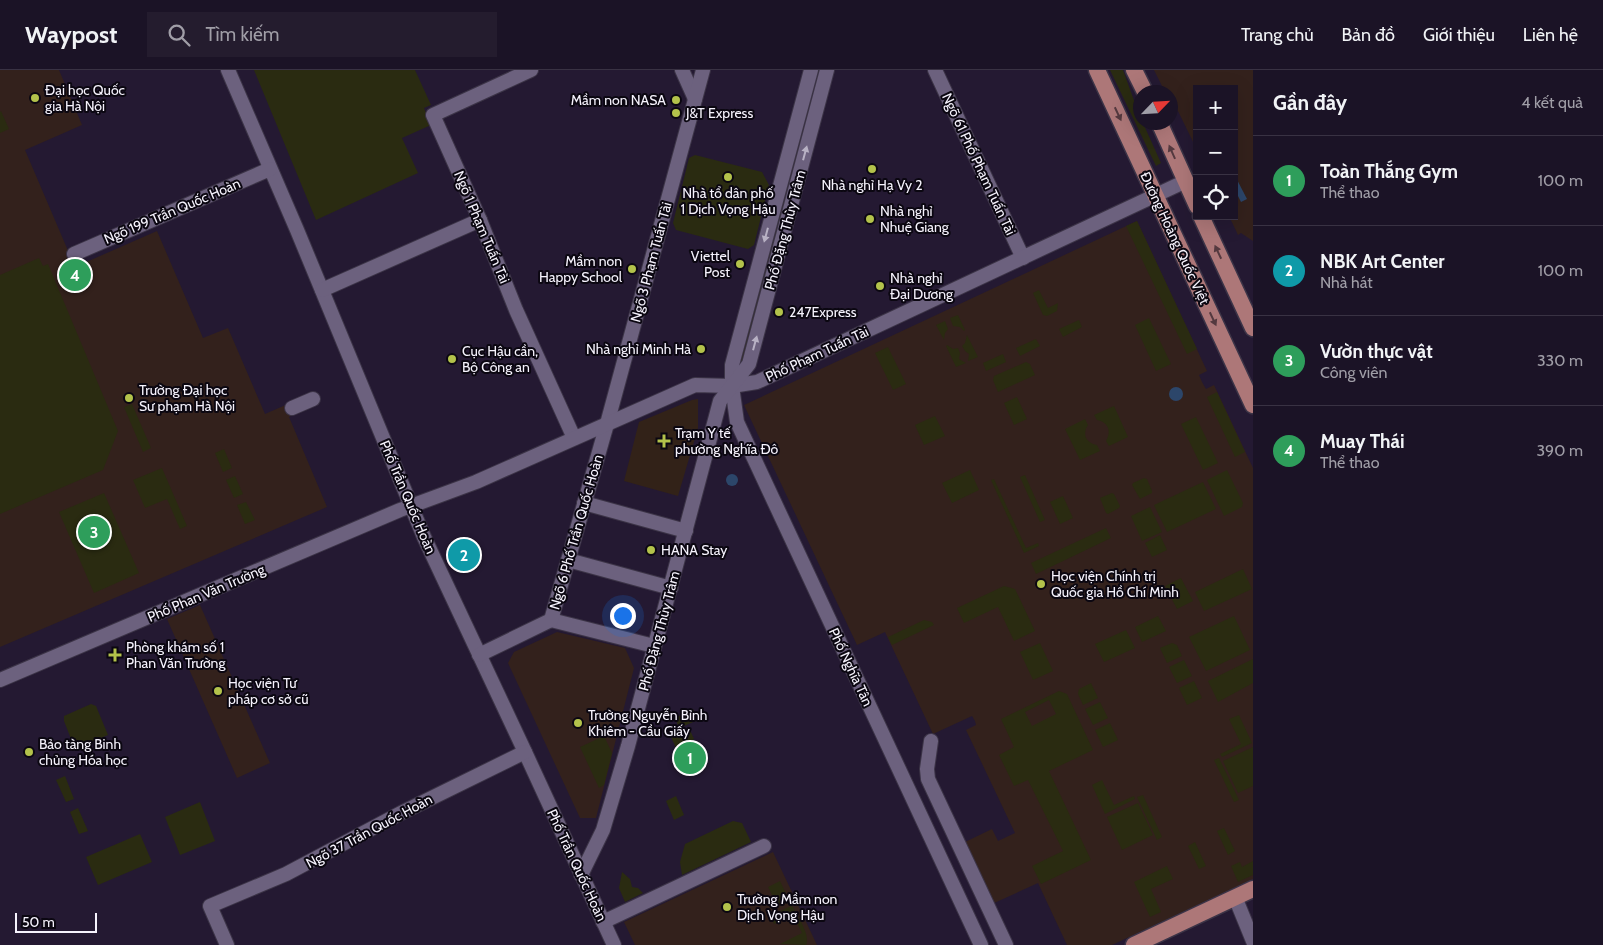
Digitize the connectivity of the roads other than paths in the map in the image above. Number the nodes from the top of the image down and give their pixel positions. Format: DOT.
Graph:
graph roads {
  1 [pos="228,70"];
  2 [pos="531,70"];
  3 [pos="682,70"];
  4 [pos="703,70"];
  5 [pos="811,70"];
  6 [pos="827,70"];
  7 [pos="935,70"];
  8 [pos="1097,70"];
  9 [pos="1134,70"];
  10 [pos="1141,85"];
  11 [pos="695,99"];
  12 [pos="1163,130"];
  13 [pos="270,169"];
  14 [pos="1186,181"];
  15 [pos="1155,196"];
  16 [pos="1193,197"];
  17 [pos="480,220"];
  18 [pos="1203,220"];
  19 [pos="74,254"];
  20 [pos="1022,258"];
  21 [pos="322,290"];
  22 [pos="1253,328"];
  23 [pos="732,386"];
  24 [pos="313,399"];
  25 [pos="1253,405"];
  26 [pos="292,408"];
  27 [pos="607,424"];
  28 [pos="574,438"];
  29 [pos="584,503"];
  30 [pos="412,506"];
  31 [pos="686,531"];
  32 [pos="568,560"];
  33 [pos="671,588"];
  34 [pos="551,620"];
  35 [pos="654,646"];
  36 [pos="479,654"];
  37 [pos="0,680"];
  38 [pos="931,742"];
  39 [pos="526,752"];
  40 [pos="764,846"];
  41 [pos="581,875"];
  42 [pos="1253,889"];
  43 [pos="1235,897"];
  44 [pos="603,922"];
  45 [pos="1253,940"];
  46 [pos="227,945"];
  47 [pos="614,945"];
  48 [pos="981,945"];
  49 [pos="1006,945"];
  50 [pos="1134,945"];
  1 -- 13 [label="street, Phố Trần Quốc Hoàn"];
  2 -- 17 [label="street, Ngõ 1 Phạm Tuấn Tài"];
  3 -- 11 [label="street"];
  4 -- 11 [label="street, Ngõ 3 Phạm Tuấn Tài"];
  5 -- 23 [label="street, Phố Đặng Thùy Trâm, one-way"];
  23 -- 6 [label="street, Phố Đặng Thùy Trâm, one-way"];
  7 -- 20 [label="street, Ngõ 61 Phố Phạm Tuấn Tài"];
  8 -- 15 [label="main road, Đường Hoàng Quốc Việt, one-way"];
  9 -- 10 [label="main road"];
  11 -- 27 [label="street, Ngõ 3 Phạm Tuấn Tài"];
  14 -- 12 [label="main road, one-way"];
  13 -- 19 [label="street, Ngõ 199 Trần Quốc Hoàn"];
  13 -- 21 [label="street, Phố Trần Quốc Hoàn"];
  14 -- 15 [label="street, Phố Phạm Tuấn Tài"];
  14 -- 16 [label="main road"];
  15 -- 20 [label="street, Phố Phạm Tuấn Tài"];
  15 -- 25 [label="main road, Đường Hoàng Quốc Việt, one-way"];
  17 -- 21 [label="street"];
  17 -- 28 [label="street, Ngõ 1 Phạm Tuấn Tài"];
  22 -- 18 [label="main road, one-way"];
  20 -- 23 [label="street, Phố Phạm Tuấn Tài"];
  21 -- 30 [label="street, Phố Trần Quốc Hoàn"];
  23 -- 27 [label="street, Phố Phạm Tuấn Tài"];
  23 -- 31 [label="street, Phố Đặng Thùy Trâm"];
  23 -- 48 [label="street, Phố Nghĩa Tân"];
  24 -- 26 [label="street"];
  27 -- 28 [label="street, Phố Phạm Tuấn Tài"];
  27 -- 29 [label="street, Ngõ 6 Phố Trần Quốc Hoàn"];
  28 -- 30 [label="street, Phố Phạm Tuấn Tài"];
  29 -- 31 [label="street"];
  29 -- 32 [label="street, Ngõ 6 Phố Trần Quốc Hoàn"];
  30 -- 36 [label="street, Phố Trần Quốc Hoàn"];
  30 -- 37 [label="street, Phố Phan Văn Trường"];
  31 -- 33 [label="street, Phố Đặng Thùy Trâm"];
  32 -- 33 [label="street"];
  32 -- 34 [label="street, Ngõ 6 Phố Trần Quốc Hoàn"];
  33 -- 35 [label="street, Phố Đặng Thùy Trâm"];
  34 -- 35 [label="street"];
  34 -- 36 [label="street, Ngõ 6 Phố Trần Quốc Hoàn"];
  35 -- 41 [label="street, Phố Đặng Thùy Trâm"];
  36 -- 39 [label="street, Phố Trần Quốc Hoàn"];
  38 -- 49 [label="street"];
  39 -- 41 [label="street, Phố Trần Quốc Hoàn"];
  39 -- 46 [label="street, Ngõ 37 Trần Quốc Hoàn"];
  40 -- 44 [label="street"];
  41 -- 44 [label="street, Phố Trần Quốc Hoàn"];
  42 -- 43 [label="main road"];
  43 -- 45 [label="street"];
  43 -- 50 [label="main road"];
  44 -- 47 [label="street, Phố Trần Quốc Hoàn"];
}
